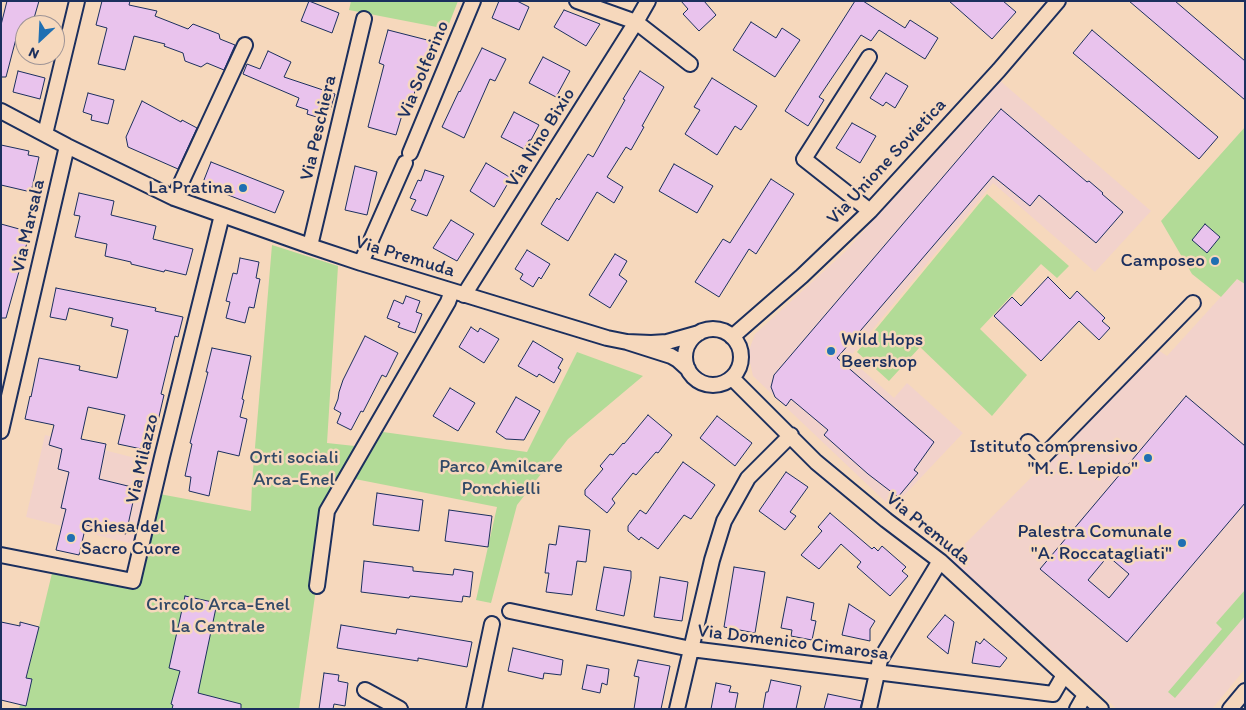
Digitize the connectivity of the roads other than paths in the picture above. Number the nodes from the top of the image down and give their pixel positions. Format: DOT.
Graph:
graph roads {
  1 [pos="77,1"];
  2 [pos="473,1"];
  3 [pos="577,1"];
  4 [pos="648,1"];
  5 [pos="1058,1"];
  6 [pos="364,19"];
  7 [pos="636,22"];
  8 [pos="245,45"];
  9 [pos="869,57"];
  10 [pos="690,64"];
  11 [pos="1,111"];
  12 [pos="45,134"];
  13 [pos="67,146"];
  14 [pos="174,198"];
  15 [pos="870,211"];
  16 [pos="222,215"];
  17 [pos="310,246"];
  18 [pos="361,263"];
  19 [pos="458,293"];
  20 [pos="1193,303"];
  21 [pos="700,333"];
  22 [pos="732,337"];
  23 [pos="627,342"];
  24 [pos="688,369"];
  25 [pos="732,378"];
  26 [pos="1,431"];
  27 [pos="791,436"];
  28 [pos="1028,442"];
  29 [pos="1,555"];
  30 [pos="940,560"];
  31 [pos="317,586"];
  32 [pos="510,611"];
  33 [pos="492,624"];
  34 [pos="691,649"];
  35 [pos="877,673"];
  36 [pos="1064,675"];
  37 [pos="365,690"];
  38 [pos="1245,691"];
  39 [pos="1085,695"];
  40 [pos="400,709"];
  41 [pos="474,709"];
  42 [pos="678,709"];
  43 [pos="869,709"];
  44 [pos="1077,709"];
  45 [pos="1101,709"];
  46 [pos="1230,709"];
  1 -- 12 [label="street"];
  2 -- 18 [label="street, Via Solferino"];
  3 -- 7 [label="street"];
  4 -- 7 [label="street, Via Nino Bixio"];
  5 -- 15 [label="street, Via Unione Sovietica"];
  6 -- 17 [label="street, Via Peschiera"];
  7 -- 10 [label="street"];
  7 -- 19 [label="street, Via Nino Bixio"];
  8 -- 14 [label="street"];
  9 -- 15 [label="street"];
  11 -- 12 [label="street, Via Premuda"];
  12 -- 13 [label="street, Via Premuda"];
  13 -- 14 [label="street, Via Premuda"];
  13 -- 26 [label="street, Via Marsala"];
  14 -- 16 [label="street, Via Premuda"];
  15 -- 22 [label="street, Via Unione Sovietica"];
  16 -- 17 [label="street, Via Premuda"];
  16 -- 29 [label="street, Via Milazzo"];
  17 -- 18 [label="street, Via Premuda"];
  18 -- 19 [label="street, Via Premuda"];
  19 -- 23 [label="street, Via Premuda"];
  19 -- 31 [label="street, Via Nino Bixio"];
  20 -- 28 [label="street"];
  21 -- 22 [label="street, Via Premuda"];
  21 -- 23 [label="street, Via Premuda"];
  21 -- 24 [label="street"];
  22 -- 25 [label="street"];
  23 -- 24 [label="street, Via Premuda"];
  24 -- 25 [label="street, Via Premuda"];
  25 -- 27 [label="street, Via Premuda"];
  27 -- 30 [label="street, Via Premuda"];
  27 -- 34 [label="street"];
  30 -- 35 [label="street"];
  30 -- 36 [label="street, Via Premuda"];
  32 -- 34 [label="street, Via Domenico Cimarosa"];
  33 -- 41 [label="street"];
  34 -- 35 [label="street, Via Domenico Cimarosa"];
  34 -- 42 [label="street"];
  35 -- 36 [label="street, Via Domenico Cimarosa"];
  35 -- 43 [label="street"];
  36 -- 39 [label="street, Via Premuda"];
  37 -- 40 [label="street"];
  38 -- 46 [label="street"];
  39 -- 44 [label="street"];
  39 -- 45 [label="street, Via Premuda"];
}
